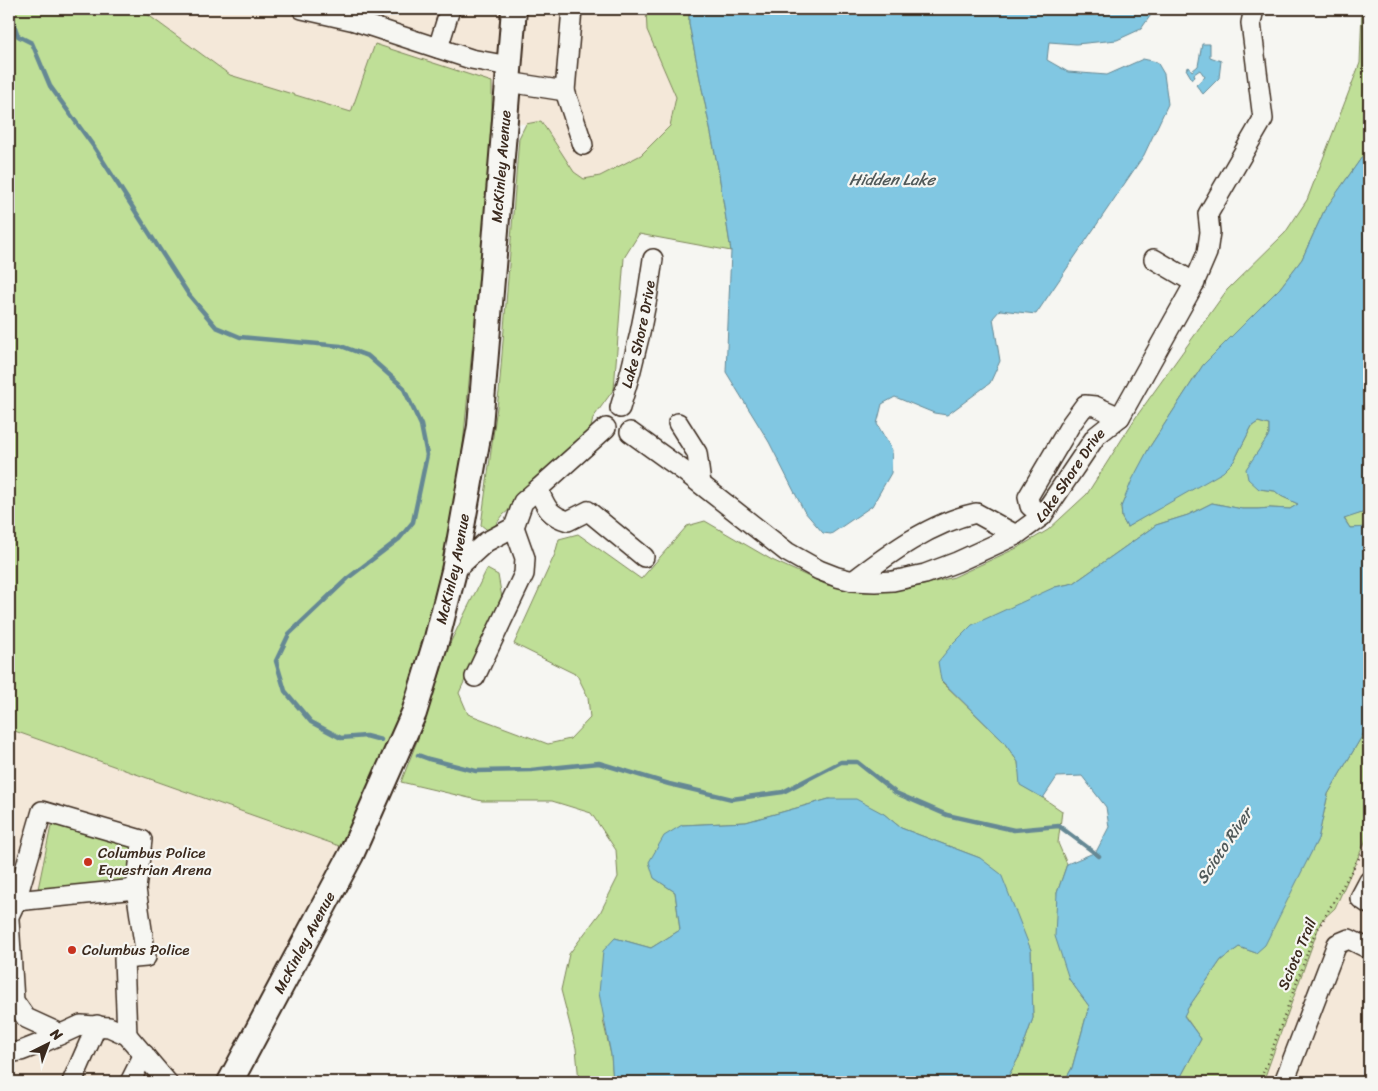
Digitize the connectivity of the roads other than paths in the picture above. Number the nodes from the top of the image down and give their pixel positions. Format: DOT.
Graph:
graph roads {
  1 [pos="302,9"];
  2 [pos="450,9"];
  3 [pos="514,9"];
  4 [pos="572,9"];
  5 [pos="1254,9"];
  6 [pos="357,15"];
  7 [pos="438,48"];
  8 [pos="508,74"];
  9 [pos="565,91"];
  10 [pos="583,145"];
  11 [pos="652,259"];
  12 [pos="1154,259"];
  13 [pos="1194,283"];
  14 [pos="620,408"];
  15 [pos="1120,417"];
  16 [pos="678,423"];
  17 [pos="606,428"];
  18 [pos="630,432"];
  19 [pos="701,484"];
  20 [pos="538,489"];
  21 [pos="1042,516"];
  22 [pos="514,527"];
  23 [pos="1016,535"];
  24 [pos="644,557"];
  25 [pos="454,571"];
  26 [pos="853,581"];
  27 [pos="475,677"];
  28 [pos="1369,881"];
  29 [pos="136,889"];
  30 [pos="1369,904"];
  31 [pos="11,912"];
  32 [pos="1369,949"];
  33 [pos="97,1025"];
  34 [pos="61,1034"];
  35 [pos="127,1035"];
  36 [pos="9,1053"];
  37 [pos="144,1054"];
  38 [pos="72,1082"];
  39 [pos="130,1082"];
  40 [pos="168,1082"];
  41 [pos="230,1082"];
  42 [pos="1284,1082"];
  1 -- 6 [label="street"];
  2 -- 7 [label="street"];
  3 -- 8 [label="main road, McKinley Avenue"];
  4 -- 9 [label="street"];
  5 -- 13 [label="street, Lake Shore Drive"];
  6 -- 7 [label="street"];
  7 -- 8 [label="street"];
  8 -- 9 [label="street"];
  8 -- 25 [label="main road, McKinley Avenue"];
  9 -- 10 [label="street"];
  11 -- 14 [label="street, Lake Shore Drive"];
  12 -- 13 [label="street"];
  13 -- 15 [label="street, Lake Shore Drive"];
  14 -- 17 [label="street, Lake Shore Drive"];
  14 -- 18 [label="street, Lake Shore Drive"];
  15 -- 21 [label="street, Lake Shore Drive"];
  15 -- 21 [label="street"];
  16 -- 19 [label="street"];
  17 -- 18 [label="street"];
  17 -- 20 [label="street, Lake Shore Drive"];
  18 -- 19 [label="street, Lake Shore Drive"];
  19 -- 26 [label="street, Lake Shore Drive"];
  20 -- 22 [label="street, Lake Shore Drive"];
  20 -- 24 [label="street"];
  21 -- 23 [label="street, Lake Shore Drive"];
  22 -- 25 [label="street"];
  22 -- 27 [label="street"];
  23 -- 26 [label="street, Lake Shore Drive"];
  23 -- 26 [label="street"];
  25 -- 41 [label="main road, McKinley Avenue"];
  28 -- 30 [label="street"];
  29 -- 31 [label="street"];
  29 -- 31 [label="street"];
  29 -- 35 [label="street"];
  31 -- 34 [label="street"];
  32 -- 42 [label="street"];
  33 -- 34 [label="street"];
  33 -- 35 [label="street"];
  33 -- 38 [label="street"];
  34 -- 36 [label="street"];
  35 -- 37 [label="street"];
  37 -- 39 [label="street"];
  37 -- 40 [label="street"];
}
